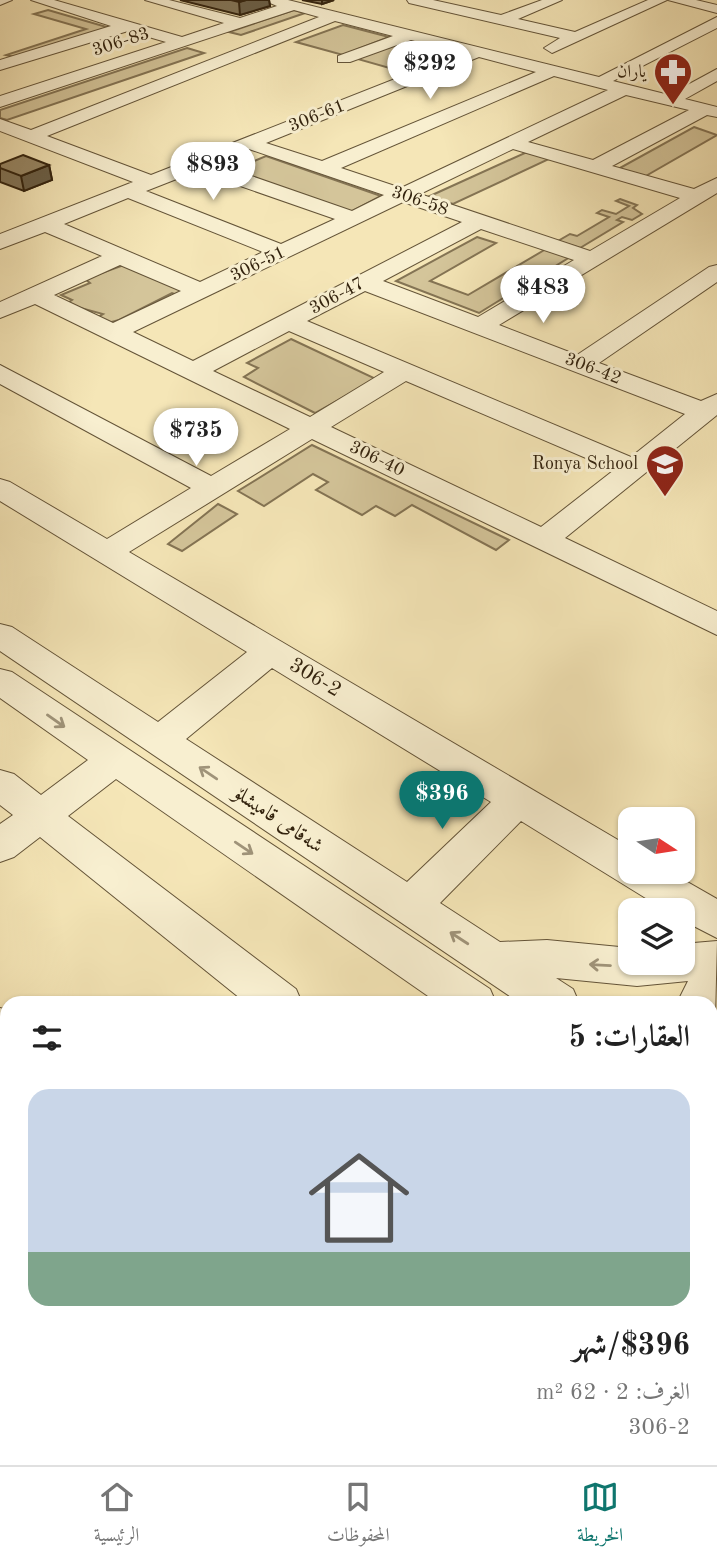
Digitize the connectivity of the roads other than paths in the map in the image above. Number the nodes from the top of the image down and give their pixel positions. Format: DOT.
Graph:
graph roads {
  1 [pos="38,0"];
  2 [pos="152,0"];
  3 [pos="270,0"];
  4 [pos="414,0"];
  5 [pos="464,0"];
  6 [pos="555,0"];
  7 [pos="660,0"];
  8 [pos="675,0"];
  9 [pos="295,3"];
  10 [pos="446,7"];
  11 [pos="333,9"];
  12 [pos="717,9"];
  13 [pos="502,20"];
  14 [pos="717,22"];
  15 [pos="240,23"];
  16 [pos="171,24"];
  17 [pos="384,25"];
  18 [pos="127,26"];
  19 [pos="148,32"];
  20 [pos="410,35"];
  21 [pos="575,37"];
  22 [pos="183,42"];
  23 [pos="477,52"];
  24 [pos="530,57"];
  25 [pos="344,59"];
  26 [pos="0,65"];
  27 [pos="552,71"];
  28 [pos="717,74"];
  29 [pos="607,77"];
  30 [pos="624,89"];
  31 [pos="678,95"];
  32 [pos="0,102"];
  33 [pos="714,109"];
  34 [pos="0,125"];
  35 [pos="36,138"];
  36 [pos="249,143"];
  37 [pos="512,143"];
  38 [pos="197,164"];
  39 [pos="595,167"];
  40 [pos="323,169"];
  41 [pos="152,182"];
  42 [pos="717,184"];
  43 [pos="128,191"];
  44 [pos="402,195"];
  45 [pos="690,200"];
  46 [pos="4,213"];
  47 [pos="717,213"];
  48 [pos="353,218"];
  49 [pos="480,221"];
  50 [pos="40,226"];
  51 [pos="0,242"];
  52 [pos="282,252"];
  53 [pos="121,256"];
  54 [pos="592,259"];
  55 [pos="717,272"];
  56 [pos="364,282"];
  57 [pos="200,291"];
  58 [pos="35,295"];
  59 [pos="0,311"];
  60 [pos="288,322"];
  61 [pos="481,326"];
  62 [pos="114,332"];
  63 [pos="580,364"];
  64 [pos="194,371"];
  65 [pos="404,371"];
  66 [pos="0,373"];
  67 [pos="703,413"];
  68 [pos="311,427"];
  69 [pos="717,438"];
  70 [pos="634,468"];
  71 [pos="0,488"];
  72 [pos="212,488"];
  73 [pos="544,540"];
  74 [pos="107,552"];
  75 [pos="717,624"];
  76 [pos="0,635"];
  77 [pos="271,651"];
  78 [pos="0,681"];
  79 [pos="159,741"];
  80 [pos="114,761"];
  81 [pos="0,784"];
  82 [pos="518,800"];
  83 [pos="39,815"];
  84 [pos="0,846"];
  85 [pos="618,860"];
  86 [pos="657,884"];
  87 [pos="410,907"];
  88 [pos="717,920"];
  89 [pos="717,960"];
  90 [pos="495,961"];
  91 [pos="717,973"];
  92 [pos="271,996"];
  93 [pos="463,996"];
  94 [pos="547,996"];
  95 [pos="703,996"];
  1 -- 18 [label="street"];
  2 -- 15 [label="street"];
  3 -- 9 [label="street"];
  4 -- 10 [label="street"];
  5 -- 10 [label="street"];
  6 -- 13 [label="street"];
  7 -- 21 [label="street"];
  8 -- 12 [label="street"];
  9 -- 11 [label="street"];
  9 -- 15 [label="street, 306-83"];
  10 -- 13 [label="street"];
  11 -- 17 [label="street"];
  11 -- 35 [label="street"];
  13 -- 21 [label="street"];
  14 -- 29 [label="street"];
  15 -- 22 [label="street, 306-83"];
  16 -- 19 [label="street"];
  17 -- 20 [label="street"];
  17 -- 24 [label="street"];
  18 -- 19 [label="street"];
  18 -- 26 [label="street"];
  19 -- 22 [label="street"];
  20 -- 23 [label="street"];
  20 -- 25 [label="street"];
  21 -- 24 [label="street"];
  22 -- 32 [label="street, 306-83"];
  23 -- 27 [label="street"];
  23 -- 36 [label="street, 306-61"];
  24 -- 29 [label="street"];
  27 -- 30 [label="street"];
  27 -- 40 [label="street"];
  28 -- 31 [label="street"];
  29 -- 31 [label="street"];
  30 -- 33 [label="street"];
  30 -- 37 [label="street, 306-51"];
  31 -- 33 [label="street"];
  33 -- 39 [label="street"];
  34 -- 35 [label="street"];
  35 -- 41 [label="street"];
  36 -- 38 [label="street, 306-61"];
  36 -- 40 [label="street, 306-58"];
  37 -- 39 [label="street"];
  37 -- 44 [label="street, 306-51"];
  38 -- 41 [label="street, 306-61"];
  38 -- 48 [label="street"];
  39 -- 45 [label="street"];
  40 -- 44 [label="street, 306-58"];
  41 -- 43 [label="street, 306-61"];
  42 -- 45 [label="street"];
  43 -- 50 [label="street, 306-61"];
  43 -- 52 [label="street"];
  44 -- 48 [label="street, 306-51"];
  44 -- 49 [label="street, 306-58"];
  45 -- 47 [label="street"];
  45 -- 54 [label="street"];
  46 -- 50 [label="street"];
  48 -- 52 [label="street, 306-51"];
  49 -- 54 [label="street, 306-58"];
  49 -- 56 [label="street, 306-47"];
  50 -- 51 [label="street, 306-61"];
  50 -- 53 [label="street"];
  52 -- 57 [label="street, 306-51"];
  53 -- 57 [label="street"];
  53 -- 58 [label="street"];
  54 -- 61 [label="street"];
  55 -- 63 [label="street"];
  56 -- 60 [label="street, 306-47"];
  56 -- 61 [label="street, 306-42"];
  57 -- 62 [label="street, 306-51"];
  58 -- 59 [label="street"];
  58 -- 62 [label="street, 306-40"];
  60 -- 64 [label="street, 306-47"];
  60 -- 65 [label="street"];
  61 -- 63 [label="street, 306-42"];
  62 -- 64 [label="street, 306-40"];
  63 -- 67 [label="street, 306-42"];
  64 -- 68 [label="street, 306-40"];
  65 -- 68 [label="street"];
  65 -- 70 [label="street"];
  66 -- 72 [label="street"];
  67 -- 69 [label="street, 306-42"];
  67 -- 70 [label="street"];
  68 -- 72 [label="street"];
  68 -- 73 [label="street, 306-40"];
  70 -- 73 [label="street"];
  71 -- 74 [label="street, 306-2"];
  72 -- 74 [label="street"];
  73 -- 75 [label="street, 306-40"];
  74 -- 77 [label="street, 306-2"];
  76 -- 79 [label="street, شەقامی قامیشلۆ"];
  77 -- 79 [label="street"];
  77 -- 82 [label="street, 306-2"];
  78 -- 80 [label="street, شەقامی قامیشلۆ, one-way"];
  87 -- 79 [label="street, شەقامی قامیشلۆ, one-way"];
  80 -- 83 [label="street"];
  80 -- 93 [label="street, شەقامی قامیشلۆ, one-way"];
  81 -- 83 [label="street"];
  82 -- 85 [label="street, 306-2"];
  82 -- 87 [label="street"];
  83 -- 84 [label="street"];
  83 -- 92 [label="street"];
  86 -- 88 [label="street"];
  90 -- 87 [label="street, شەقامی قامیشلۆ, one-way"];
  89 -- 90 [label="street, one-way"];
  90 -- 94 [label="street, شەقامی قامیشلۆ"];
  91 -- 95 [label="street"];
}
